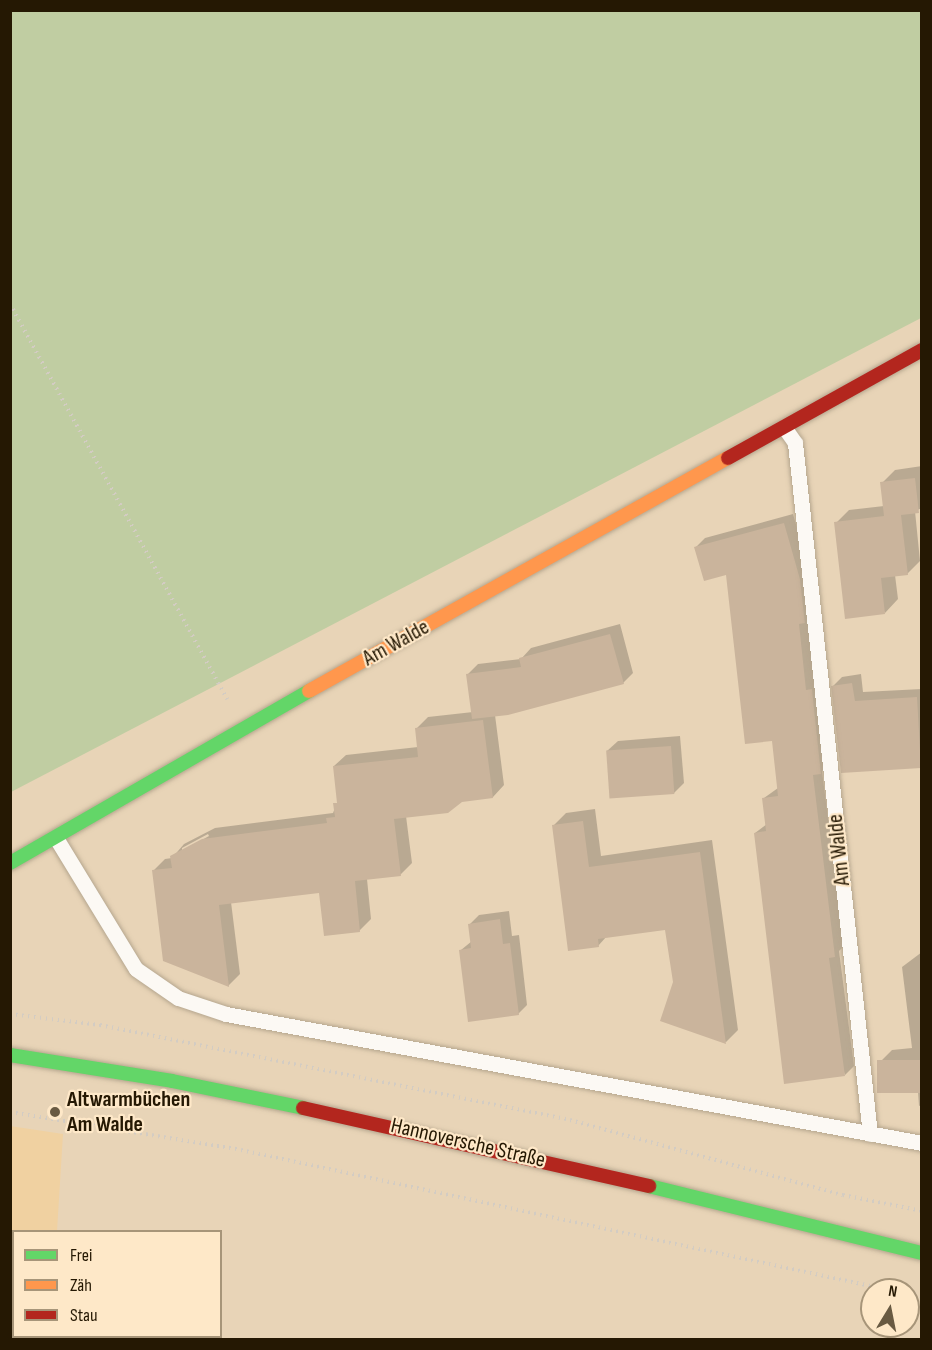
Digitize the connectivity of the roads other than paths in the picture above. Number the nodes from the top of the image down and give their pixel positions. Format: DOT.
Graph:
graph roads {
  1 [pos="921,350"];
  2 [pos="784,427"];
  3 [pos="56,837"];
  4 [pos="10,863"];
  5 [pos="10,1055"];
  6 [pos="870,1134"];
  7 [pos="921,1143"];
  8 [pos="921,1253"];
  1 -- 2 [label="street, Am Walde"];
  2 -- 3 [label="street, Am Walde"];
  2 -- 6 [label="lane, Am Walde"];
  3 -- 4 [label="street, Am Walde"];
  3 -- 6 [label="lane"];
  5 -- 8 [label="street, Hannoversche Straße"];
  6 -- 7 [label="lane"];
}
